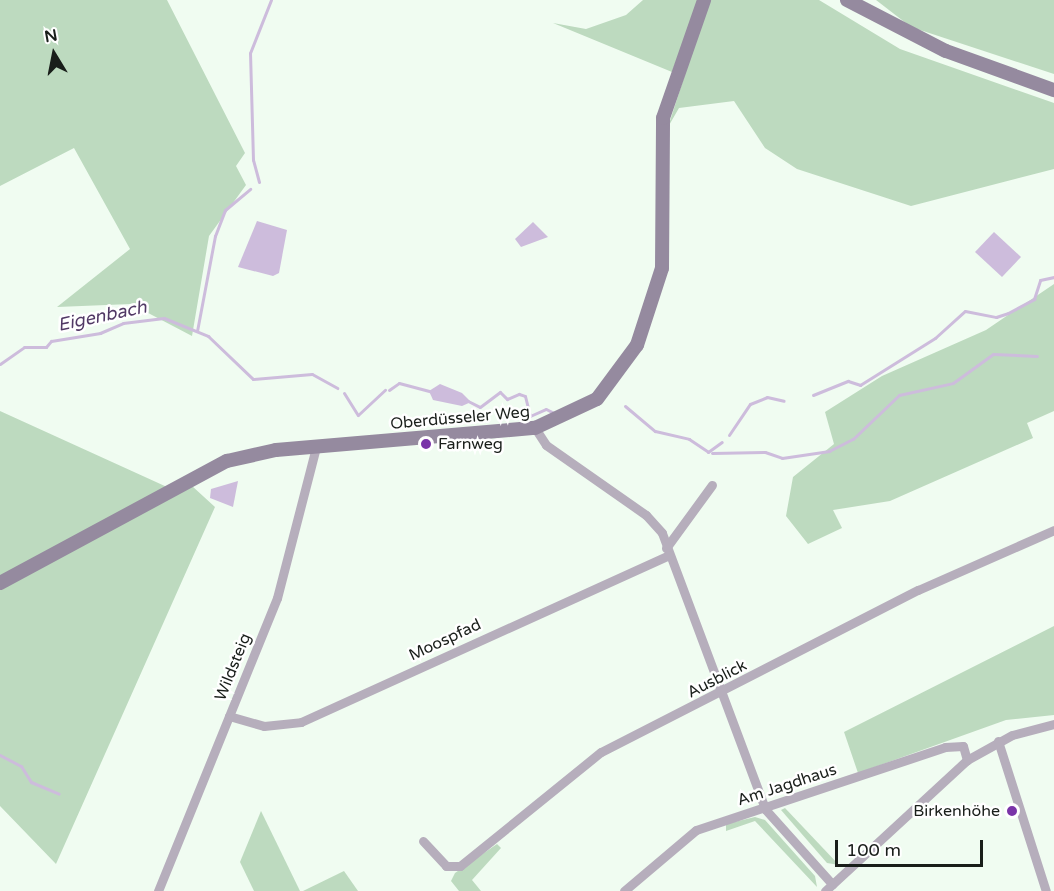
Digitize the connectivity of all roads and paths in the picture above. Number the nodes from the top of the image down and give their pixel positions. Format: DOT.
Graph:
graph roads {
  1 [pos="704,0"];
  2 [pos="847,0"];
  3 [pos="1054,90"];
  4 [pos="535,428"];
  5 [pos="316,447"];
  6 [pos="712,485"];
  7 [pos="1054,530"];
  8 [pos="668,552"];
  9 [pos="0,583"];
  10 [pos="721,695"];
  11 [pos="229,716"];
  12 [pos="1054,724"];
  13 [pos="998,741"];
  14 [pos="970,758"];
  15 [pos="765,809"];
  16 [pos="423,841"];
  17 [pos="828,887"];
  18 [pos="158,891"];
  19 [pos="624,891"];
  20 [pos="1046,891"];
  1 -- 4 [label="street, Oberdüsseler Weg"];
  2 -- 3 [label="street"];
  4 -- 5 [label="street, Oberdüsseler Weg"];
  4 -- 8 [label="street"];
  5 -- 9 [label="street, Oberdüsseler Weg"];
  5 -- 11 [label="street, Wildsteig"];
  6 -- 8 [label="street"];
  7 -- 10 [label="street, Ausblick"];
  8 -- 10 [label="street"];
  8 -- 11 [label="street, Moospfad"];
  10 -- 15 [label="street"];
  10 -- 16 [label="street, Ausblick"];
  11 -- 18 [label="street, Wildsteig"];
  12 -- 13 [label="street"];
  13 -- 14 [label="street"];
  13 -- 20 [label="street"];
  14 -- 15 [label="street, Am Jagdhaus"];
  14 -- 17 [label="street"];
  15 -- 17 [label="street"];
  15 -- 19 [label="street, Am Jagdhaus"];
}
